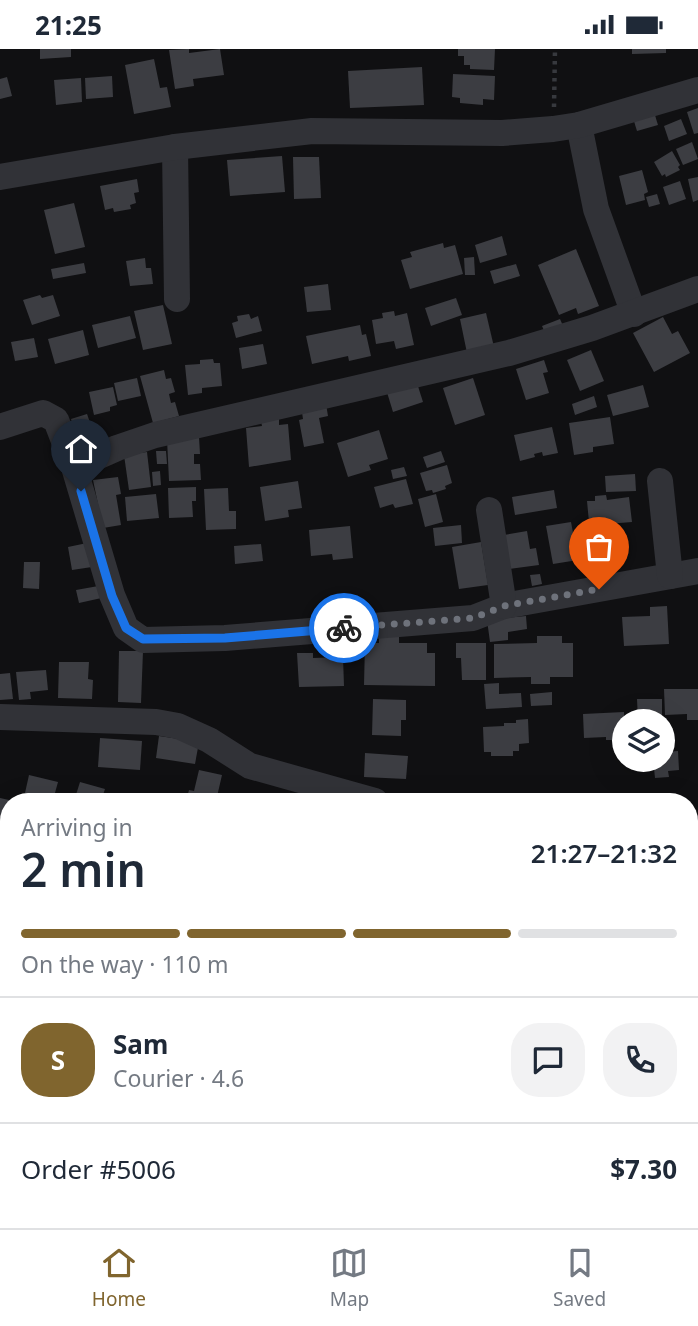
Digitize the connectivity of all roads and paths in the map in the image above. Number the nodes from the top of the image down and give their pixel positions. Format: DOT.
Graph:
graph roads {
  1 [pos="555,49"];
  2 [pos="698,90"];
  3 [pos="566,127"];
  4 [pos="175,147"];
  5 [pos="0,177"];
  6 [pos="698,289"];
  7 [pos="177,299"];
  8 [pos="634,314"];
  9 [pos="0,427"];
  10 [pos="74,467"];
  11 [pos="660,481"];
  12 [pos="489,510"];
  13 [pos="698,571"];
  14 [pos="670,576"];
  15 [pos="504,606"];
  16 [pos="0,717"];
  17 [pos="346,793"];
  1 -- 3 [label="path"];
  2 -- 3 [label="street"];
  3 -- 4 [label="street"];
  3 -- 8 [label="street"];
  4 -- 5 [label="street"];
  4 -- 7 [label="street"];
  6 -- 8 [label="street"];
  8 -- 10 [label="street"];
  9 -- 10 [label="street"];
  10 -- 15 [label="street"];
  11 -- 14 [label="street"];
  12 -- 15 [label="street"];
  13 -- 14 [label="street"];
  14 -- 15 [label="street"];
  16 -- 17 [label="street"];
}
